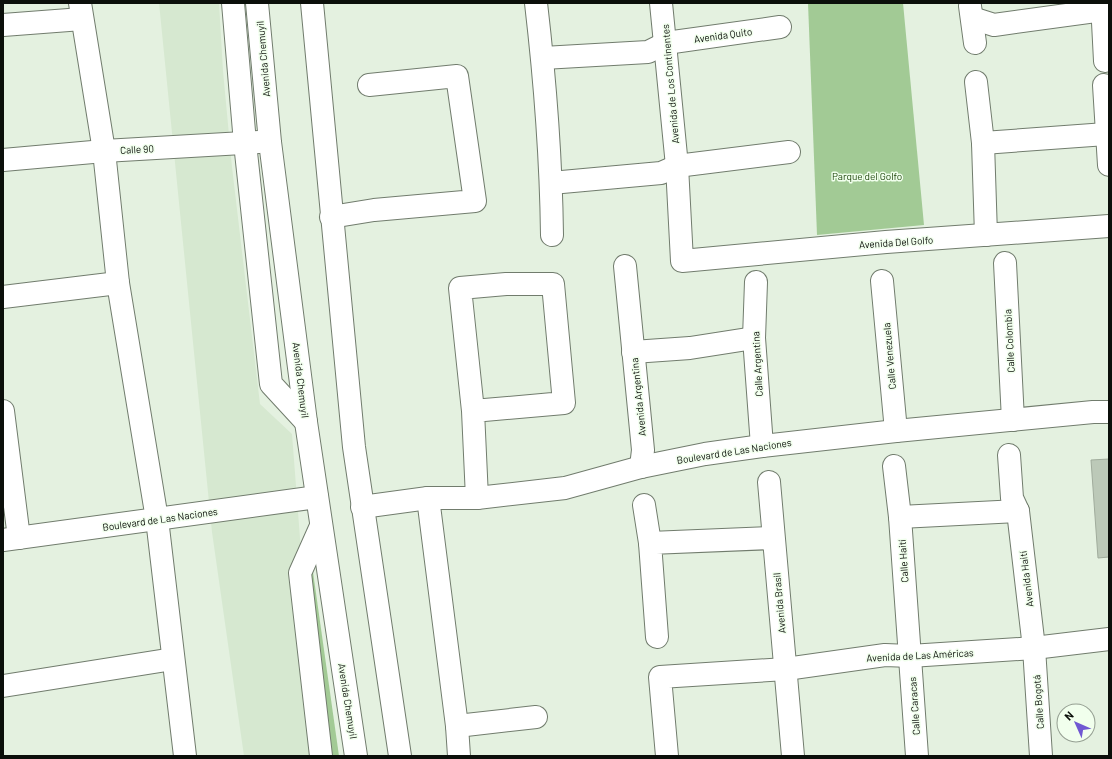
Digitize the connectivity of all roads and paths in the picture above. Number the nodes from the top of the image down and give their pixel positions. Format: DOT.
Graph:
graph roads {
  1 [pos="233,3"];
  2 [pos="257,3"];
  3 [pos="312,3"];
  4 [pos="536,3"];
  5 [pos="662,3"];
  6 [pos="1102,6"];
  7 [pos="81,11"];
  8 [pos="971,11"];
  9 [pos="3,26"];
  10 [pos="780,27"];
  11 [pos="666,43"];
  12 [pos="975,43"];
  13 [pos="543,58"];
  14 [pos="1105,61"];
  15 [pos="976,82"];
  16 [pos="369,85"];
  17 [pos="1104,85"];
  18 [pos="1106,134"];
  19 [pos="270,142"];
  20 [pos="245,143"];
  21 [pos="983,143"];
  22 [pos="104,151"];
  23 [pos="789,152"];
  24 [pos="3,160"];
  25 [pos="1109,165"];
  26 [pos="678,166"];
  27 [pos="551,183"];
  28 [pos="331,217"];
  29 [pos="1109,226"];
  30 [pos="552,235"];
  31 [pos="986,235"];
  32 [pos="682,261"];
  33 [pos="1005,263"];
  34 [pos="626,266"];
  35 [pos="882,281"];
  36 [pos="756,282"];
  37 [pos="118,283"];
  38 [pos="3,297"];
  39 [pos="754,338"];
  40 [pos="633,352"];
  41 [pos="3,411"];
  42 [pos="473,411"];
  43 [pos="1109,412"];
  44 [pos="1013,420"];
  45 [pos="306,422"];
  46 [pos="896,431"];
  47 [pos="762,446"];
  48 [pos="1009,455"];
  49 [pos="894,466"];
  50 [pos="641,467"];
  51 [pos="769,482"];
  52 [pos="317,497"];
  53 [pos="428,498"];
  54 [pos="477,498"];
  55 [pos="644,505"];
  56 [pos="362,507"];
  57 [pos="1018,511"];
  58 [pos="900,517"];
  59 [pos="157,519"];
  60 [pos="321,526"];
  61 [pos="773,538"];
  62 [pos="11,539"];
  63 [pos="650,543"];
  64 [pos="657,637"];
  65 [pos="1109,639"];
  66 [pos="1034,648"];
  67 [pos="910,656"];
  68 [pos="173,660"];
  69 [pos="786,670"];
  70 [pos="3,686"];
  71 [pos="536,717"];
  72 [pos="457,726"];
  73 [pos="185,756"];
  74 [pos="321,756"];
  75 [pos="356,756"];
  76 [pos="400,756"];
  77 [pos="459,756"];
  78 [pos="668,756"];
  79 [pos="793,756"];
  80 [pos="917,756"];
  81 [pos="1041,756"];
  1 -- 20 [label="street"];
  2 -- 19 [label="street, Avenida Chemuyil"];
  3 -- 28 [label="street"];
  4 -- 13 [label="street"];
  5 -- 11 [label="street, Avenida de Los Continentes"];
  6 -- 8 [label="street"];
  6 -- 14 [label="street"];
  7 -- 9 [label="street"];
  7 -- 22 [label="street"];
  8 -- 12 [label="street"];
  10 -- 11 [label="street, Avenida Quito"];
  11 -- 13 [label="street, Avenida Quito"];
  11 -- 26 [label="street, Avenida de Los Continentes"];
  13 -- 27 [label="street"];
  15 -- 21 [label="street"];
  16 -- 28 [label="street"];
  17 -- 18 [label="street"];
  18 -- 21 [label="street"];
  18 -- 25 [label="street"];
  19 -- 20 [label="street, Calle 90"];
  19 -- 45 [label="street, Avenida Chemuyil"];
  20 -- 22 [label="street, Calle 90"];
  20 -- 45 [label="street"];
  21 -- 31 [label="street"];
  22 -- 24 [label="street, Calle 90"];
  22 -- 37 [label="street"];
  23 -- 26 [label="street"];
  26 -- 27 [label="street"];
  26 -- 32 [label="street, Avenida de Los Continentes"];
  27 -- 30 [label="street"];
  28 -- 56 [label="street"];
  29 -- 31 [label="street, Avenida Del Golfo"];
  31 -- 32 [label="street, Avenida Del Golfo"];
  33 -- 44 [label="street, Calle Colombia"];
  34 -- 40 [label="street"];
  35 -- 46 [label="street, Calle Venezuela"];
  36 -- 39 [label="street, Calle Argentina"];
  37 -- 38 [label="street"];
  37 -- 59 [label="street"];
  39 -- 40 [label="street, Avenida Argentina"];
  39 -- 47 [label="street, Calle Argentina"];
  40 -- 50 [label="street, Avenida Argentina"];
  41 -- 62 [label="street"];
  42 -- 42 [label="street"];
  42 -- 54 [label="street"];
  43 -- 44 [label="street, Boulevard de Las Naciones"];
  44 -- 46 [label="street, Boulevard de Las Naciones"];
  45 -- 52 [label="street, Avenida Chemuyil"];
  46 -- 47 [label="street, Boulevard de Las Naciones"];
  47 -- 50 [label="street, Boulevard de Las Naciones"];
  48 -- 57 [label="street, Avenida Haití"];
  49 -- 58 [label="street, Calle Haití"];
  50 -- 54 [label="street, Boulevard de Las Naciones"];
  51 -- 61 [label="street, Avenida Brasil"];
  52 -- 59 [label="street, Boulevard de Las Naciones"];
  52 -- 60 [label="street, Avenida Chemuyil"];
  53 -- 54 [label="street, Boulevard de Las Naciones"];
  53 -- 56 [label="street, Boulevard de Las Naciones"];
  53 -- 72 [label="street"];
  55 -- 63 [label="street"];
  56 -- 76 [label="street"];
  57 -- 58 [label="street"];
  57 -- 66 [label="street, Avenida Haití"];
  58 -- 67 [label="street, Calle Haití"];
  59 -- 62 [label="street, Boulevard de Las Naciones"];
  59 -- 68 [label="street"];
  60 -- 74 [label="street"];
  60 -- 75 [label="street, Avenida Chemuyil"];
  61 -- 63 [label="street"];
  61 -- 69 [label="street, Avenida Brasil"];
  63 -- 64 [label="street"];
  65 -- 66 [label="street, Avenida de Las Américas"];
  66 -- 67 [label="street, Avenida de Las Américas"];
  66 -- 81 [label="street, Calle Bogotá"];
  67 -- 69 [label="street, Avenida de Las Américas"];
  67 -- 80 [label="street, Calle Caracas"];
  68 -- 70 [label="street"];
  68 -- 73 [label="street"];
  69 -- 78 [label="street, Avenida de Las Américas"];
  69 -- 79 [label="street, Avenida Brasil"];
  71 -- 72 [label="street"];
  72 -- 77 [label="street"];
}
